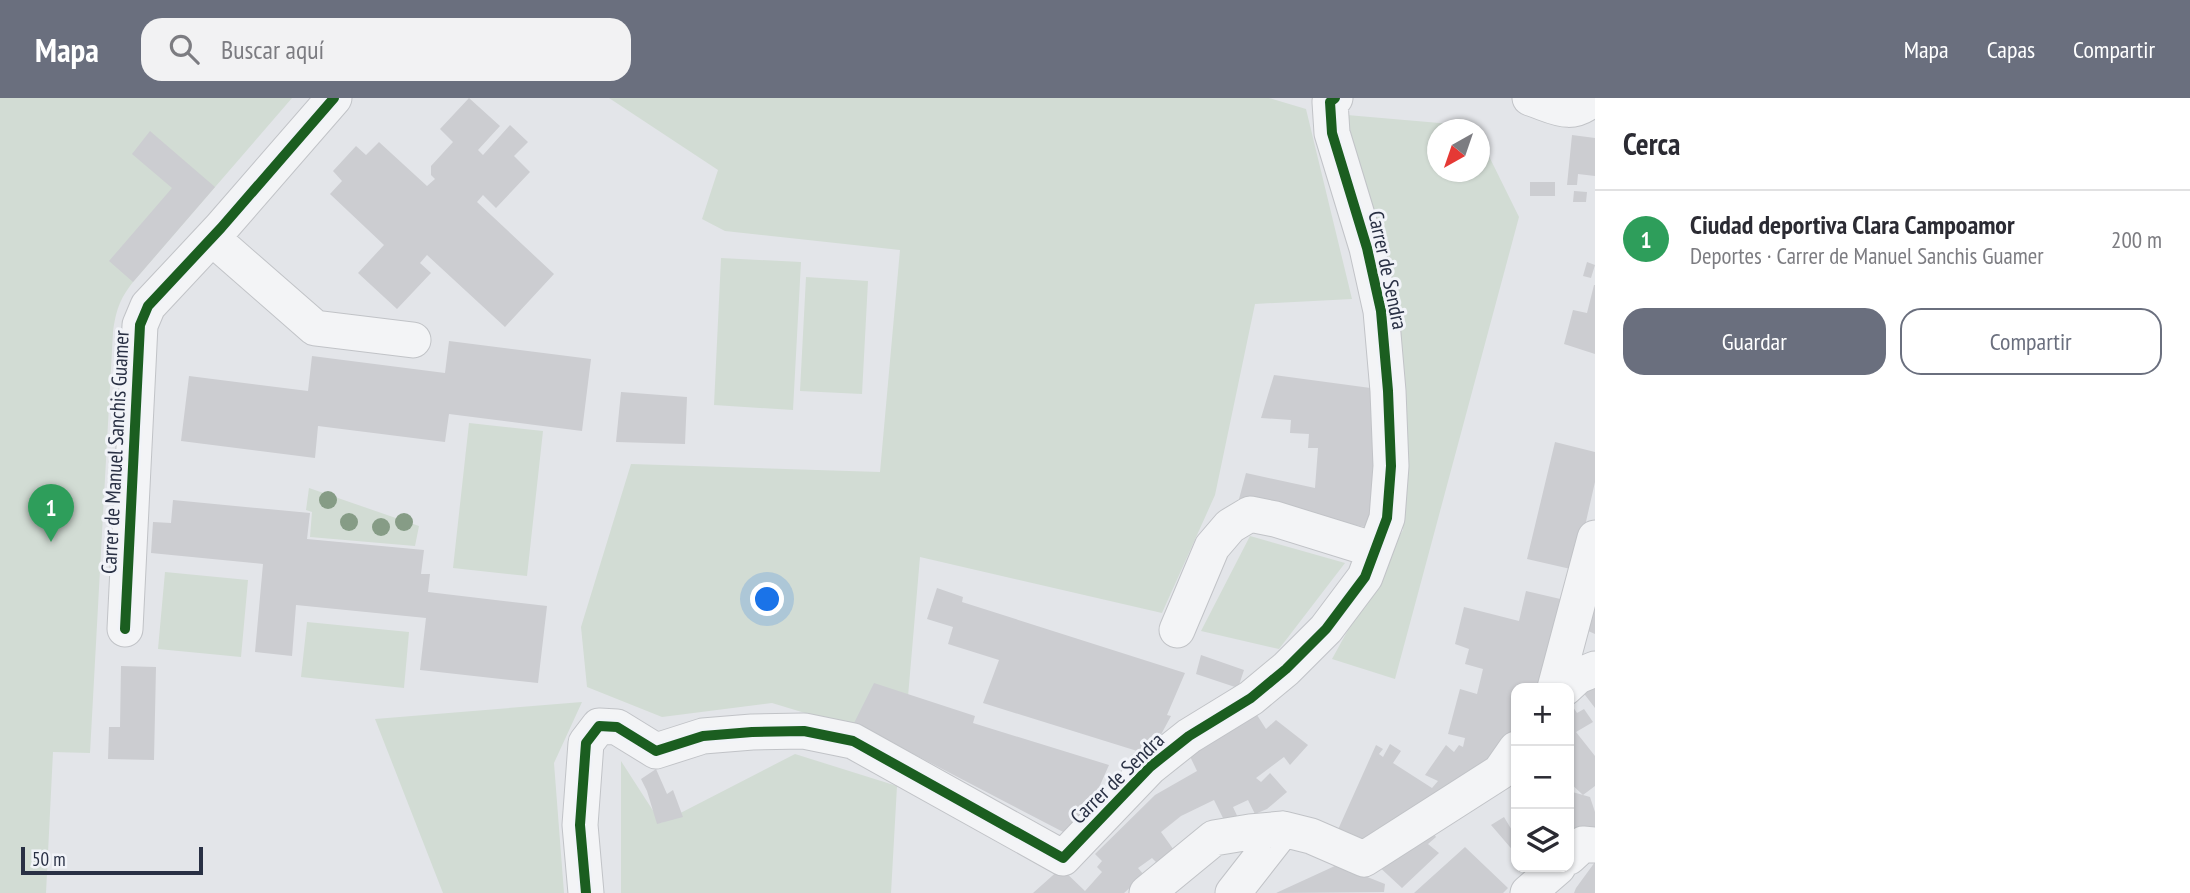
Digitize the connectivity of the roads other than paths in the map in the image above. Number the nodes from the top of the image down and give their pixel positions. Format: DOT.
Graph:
graph roads {
  1 [pos="334,98"];
  2 [pos="1335,98"];
  3 [pos="1530,98"];
  4 [pos="1593,98"];
  5 [pos="220,228"];
  6 [pos="413,340"];
  7 [pos="1595,538"];
  8 [pos="1375,550"];
  9 [pos="125,629"];
  10 [pos="1177,630"];
  11 [pos="1595,668"];
  12 [pos="1556,683"];
  13 [pos="1570,683"];
  14 [pos="1511,756"];
  15 [pos="1283,829"];
  16 [pos="1595,845"];
  17 [pos="1574,853"];
  18 [pos="1552,872"];
  19 [pos="586,893"];
  20 [pos="1147,893"];
  21 [pos="1233,893"];
  22 [pos="1528,893"];
  1 -- 5 [label="street, Carrer de Manuel Sanchis Guamer"];
  2 -- 8 [label="street, Carrer de Sendra"];
  3 -- 4 [label="street"];
  5 -- 6 [label="street"];
  5 -- 9 [label="street, Carrer de Manuel Sanchis Guamer"];
  7 -- 12 [label="street"];
  8 -- 10 [label="street"];
  8 -- 19 [label="street, Carrer de Sendra"];
  11 -- 13 [label="street"];
  14 -- 15 [label="street"];
  15 -- 20 [label="street"];
  15 -- 21 [label="street"];
  16 -- 17 [label="street"];
  18 -- 22 [label="street"];
}
